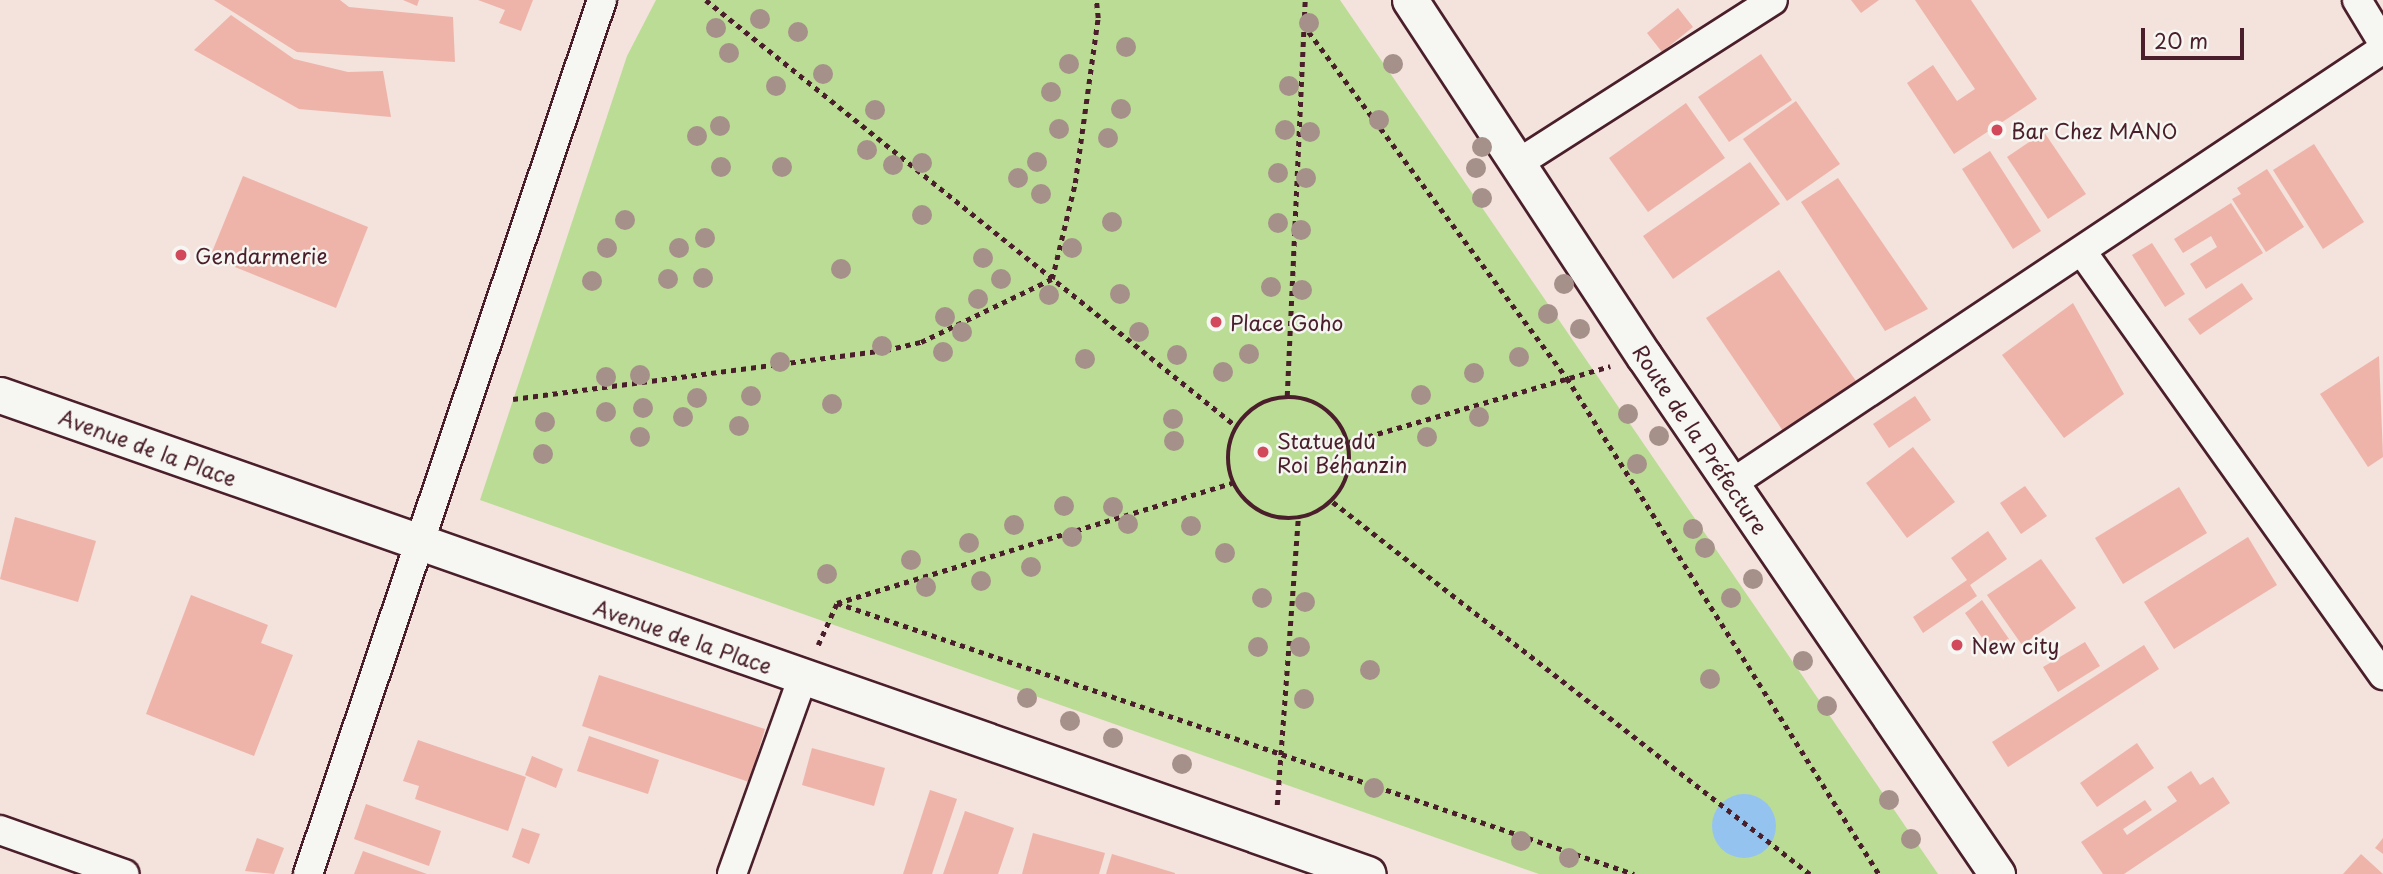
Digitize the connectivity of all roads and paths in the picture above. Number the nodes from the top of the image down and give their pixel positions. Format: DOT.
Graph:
graph roads {
  1 [pos="602,0"];
  2 [pos="706,0"];
  3 [pos="1096,0"];
  4 [pos="1305,0"];
  5 [pos="1410,0"];
  6 [pos="1773,0"];
  7 [pos="2357,0"];
  8 [pos="1303,24"];
  9 [pos="2383,43"];
  10 [pos="2383,50"];
  11 [pos="1520,162"];
  12 [pos="2083,253"];
  13 [pos="1052,279"];
  14 [pos="1644,356"];
  15 [pos="1567,378"];
  16 [pos="0,395"];
  17 [pos="1287,396"];
  18 [pos="513,399"];
  19 [pos="1236,426"];
  20 [pos="1349,442"];
  21 [pos="1232,483"];
  22 [pos="1731,484"];
  23 [pos="1333,502"];
  24 [pos="1298,520"];
  25 [pos="420,544"];
  26 [pos="837,603"];
  27 [pos="2383,675"];
  28 [pos="803,677"];
  29 [pos="1281,754"];
  30 [pos="0,830"];
  31 [pos="1275,842"];
  32 [pos="124,874"];
  33 [pos="307,874"];
  34 [pos="732,874"];
  35 [pos="1367,874"];
  36 [pos="1634,874"];
  37 [pos="1810,874"];
  38 [pos="1879,874"];
  39 [pos="1997,874"];
  1 -- 25 [label="street"];
  2 -- 13 [label="path"];
  3 -- 13 [label="path"];
  4 -- 8 [label="path"];
  5 -- 11 [label="street, Route de la Préfecture"];
  6 -- 11 [label="street"];
  7 -- 9 [label="street"];
  8 -- 15 [label="path"];
  8 -- 17 [label="path"];
  10 -- 12 [label="street"];
  11 -- 14 [label="street, Route de la Préfecture"];
  12 -- 22 [label="street"];
  12 -- 27 [label="street"];
  13 -- 18 [label="path"];
  13 -- 19 [label="path"];
  14 -- 15 [label="path"];
  14 -- 22 [label="street, Route de la Préfecture"];
  15 -- 20 [label="path"];
  15 -- 38 [label="path"];
  16 -- 25 [label="street, Avenue de la Place"];
  17 -- 19 [label="path"];
  17 -- 20 [label="path"];
  19 -- 24 [label="path"];
  20 -- 23 [label="path"];
  21 -- 26 [label="path"];
  22 -- 39 [label="street, Route de la Préfecture"];
  23 -- 24 [label="path"];
  23 -- 37 [label="path"];
  24 -- 29 [label="path"];
  25 -- 28 [label="street, Avenue de la Place"];
  25 -- 33 [label="street"];
  26 -- 28 [label="path"];
  26 -- 29 [label="path"];
  28 -- 31 [label="street, Avenue de la Place"];
  28 -- 34 [label="street"];
  29 -- 31 [label="path"];
  29 -- 36 [label="path"];
  30 -- 32 [label="street"];
  31 -- 35 [label="street, Avenue de la Place"];
}
